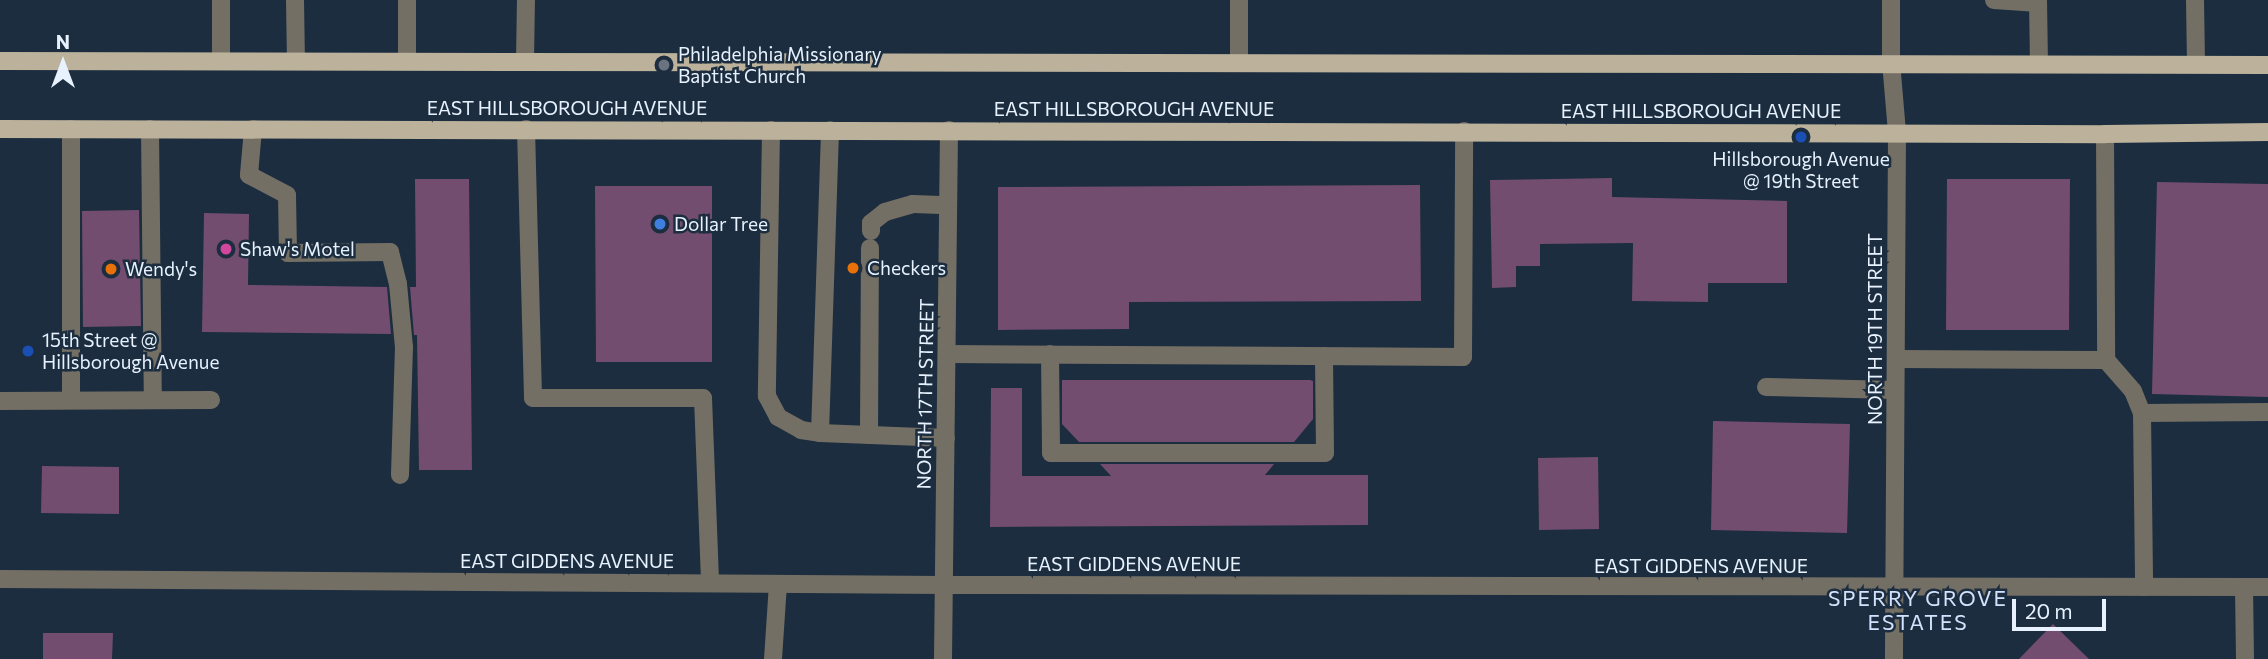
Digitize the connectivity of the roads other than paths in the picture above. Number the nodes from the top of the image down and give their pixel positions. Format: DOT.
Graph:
graph roads {
  1 [pos="221,0"];
  2 [pos="295,0"];
  3 [pos="407,0"];
  4 [pos="526,0"];
  5 [pos="1239,0"];
  6 [pos="1891,0"];
  7 [pos="1994,0"];
  8 [pos="2195,0"];
  9 [pos="2038,2"];
  10 [pos="0,61"];
  11 [pos="221,61"];
  12 [pos="296,61"];
  13 [pos="407,61"];
  14 [pos="526,61"];
  15 [pos="1239,61"];
  16 [pos="1891,62"];
  17 [pos="2039,63"];
  18 [pos="2196,64"];
  19 [pos="2268,65"];
  20 [pos="0,129"];
  21 [pos="71,129"];
  22 [pos="150,129"];
  23 [pos="253,129"];
  24 [pos="526,129"];
  25 [pos="771,130"];
  26 [pos="830,130"];
  27 [pos="949,130"];
  28 [pos="1464,131"];
  29 [pos="1897,132"];
  30 [pos="2268,132"];
  31 [pos="2105,134"];
  32 [pos="948,205"];
  33 [pos="947,354"];
  34 [pos="1050,354"];
  35 [pos="1324,356"];
  36 [pos="1896,359"];
  37 [pos="2106,360"];
  38 [pos="1766,387"];
  39 [pos="1895,390"];
  40 [pos="153,399"];
  41 [pos="71,400"];
  42 [pos="211,400"];
  43 [pos="0,401"];
  44 [pos="2268,412"];
  45 [pos="2141,413"];
  46 [pos="820,433"];
  47 [pos="869,435"];
  48 [pos="946,439"];
  49 [pos="400,475"];
  50 [pos="0,579"];
  51 [pos="710,583"];
  52 [pos="778,584"];
  53 [pos="944,585"];
  54 [pos="1894,587"];
  55 [pos="2144,587"];
  56 [pos="2244,587"];
  57 [pos="2268,587"];
  58 [pos="773,659"];
  59 [pos="943,659"];
  60 [pos="1894,659"];
  61 [pos="2245,659"];
  1 -- 11 [label="street"];
  2 -- 12 [label="street"];
  3 -- 13 [label="street"];
  4 -- 14 [label="street"];
  5 -- 15 [label="street"];
  6 -- 16 [label="street, NORTH 19TH STREET"];
  7 -- 9 [label="street"];
  8 -- 18 [label="street"];
  9 -- 17 [label="street"];
  10 -- 11 [label="main road"];
  11 -- 12 [label="main road"];
  12 -- 13 [label="main road"];
  13 -- 14 [label="main road"];
  14 -- 15 [label="main road"];
  15 -- 16 [label="main road"];
  16 -- 17 [label="main road"];
  16 -- 29 [label="street, NORTH 19TH STREET"];
  17 -- 18 [label="main road"];
  18 -- 19 [label="main road"];
  20 -- 21 [label="main road, EAST HILLSBOROUGH AVENUE"];
  21 -- 22 [label="main road, EAST HILLSBOROUGH AVENUE"];
  21 -- 41 [label="street"];
  22 -- 23 [label="main road, EAST HILLSBOROUGH AVENUE"];
  22 -- 40 [label="street"];
  23 -- 24 [label="main road, EAST HILLSBOROUGH AVENUE"];
  23 -- 49 [label="street"];
  24 -- 25 [label="main road, EAST HILLSBOROUGH AVENUE"];
  24 -- 51 [label="street"];
  25 -- 26 [label="main road, EAST HILLSBOROUGH AVENUE"];
  25 -- 46 [label="street"];
  26 -- 27 [label="main road, EAST HILLSBOROUGH AVENUE"];
  26 -- 46 [label="street"];
  27 -- 28 [label="main road, EAST HILLSBOROUGH AVENUE"];
  27 -- 32 [label="street, NORTH 17TH STREET"];
  28 -- 29 [label="main road, EAST HILLSBOROUGH AVENUE"];
  28 -- 35 [label="street"];
  29 -- 31 [label="main road, EAST HILLSBOROUGH AVENUE"];
  29 -- 36 [label="street, NORTH 19TH STREET"];
  30 -- 31 [label="main road, EAST HILLSBOROUGH AVENUE"];
  31 -- 37 [label="street"];
  32 -- 33 [label="street, NORTH 17TH STREET"];
  32 -- 47 [label="street"];
  33 -- 34 [label="street"];
  33 -- 48 [label="street, NORTH 17TH STREET"];
  34 -- 35 [label="street"];
  34 -- 35 [label="street"];
  36 -- 37 [label="street"];
  36 -- 39 [label="street, NORTH 19TH STREET"];
  37 -- 45 [label="street"];
  38 -- 39 [label="street"];
  39 -- 54 [label="street, NORTH 19TH STREET"];
  40 -- 41 [label="street"];
  40 -- 42 [label="street"];
  41 -- 43 [label="street"];
  44 -- 45 [label="street"];
  45 -- 55 [label="street"];
  46 -- 47 [label="street"];
  47 -- 48 [label="street"];
  48 -- 53 [label="street, NORTH 17TH STREET"];
  50 -- 51 [label="street, EAST GIDDENS AVENUE"];
  51 -- 52 [label="street, EAST GIDDENS AVENUE"];
  52 -- 53 [label="street, EAST GIDDENS AVENUE"];
  52 -- 58 [label="street"];
  53 -- 54 [label="street, EAST GIDDENS AVENUE"];
  53 -- 59 [label="street, NORTH 17TH STREET"];
  54 -- 55 [label="street, EAST GIDDENS AVENUE"];
  54 -- 60 [label="street, NORTH 19TH STREET"];
  55 -- 56 [label="street, EAST GIDDENS AVENUE"];
  56 -- 57 [label="street, EAST GIDDENS AVENUE"];
  56 -- 61 [label="street"];
}
